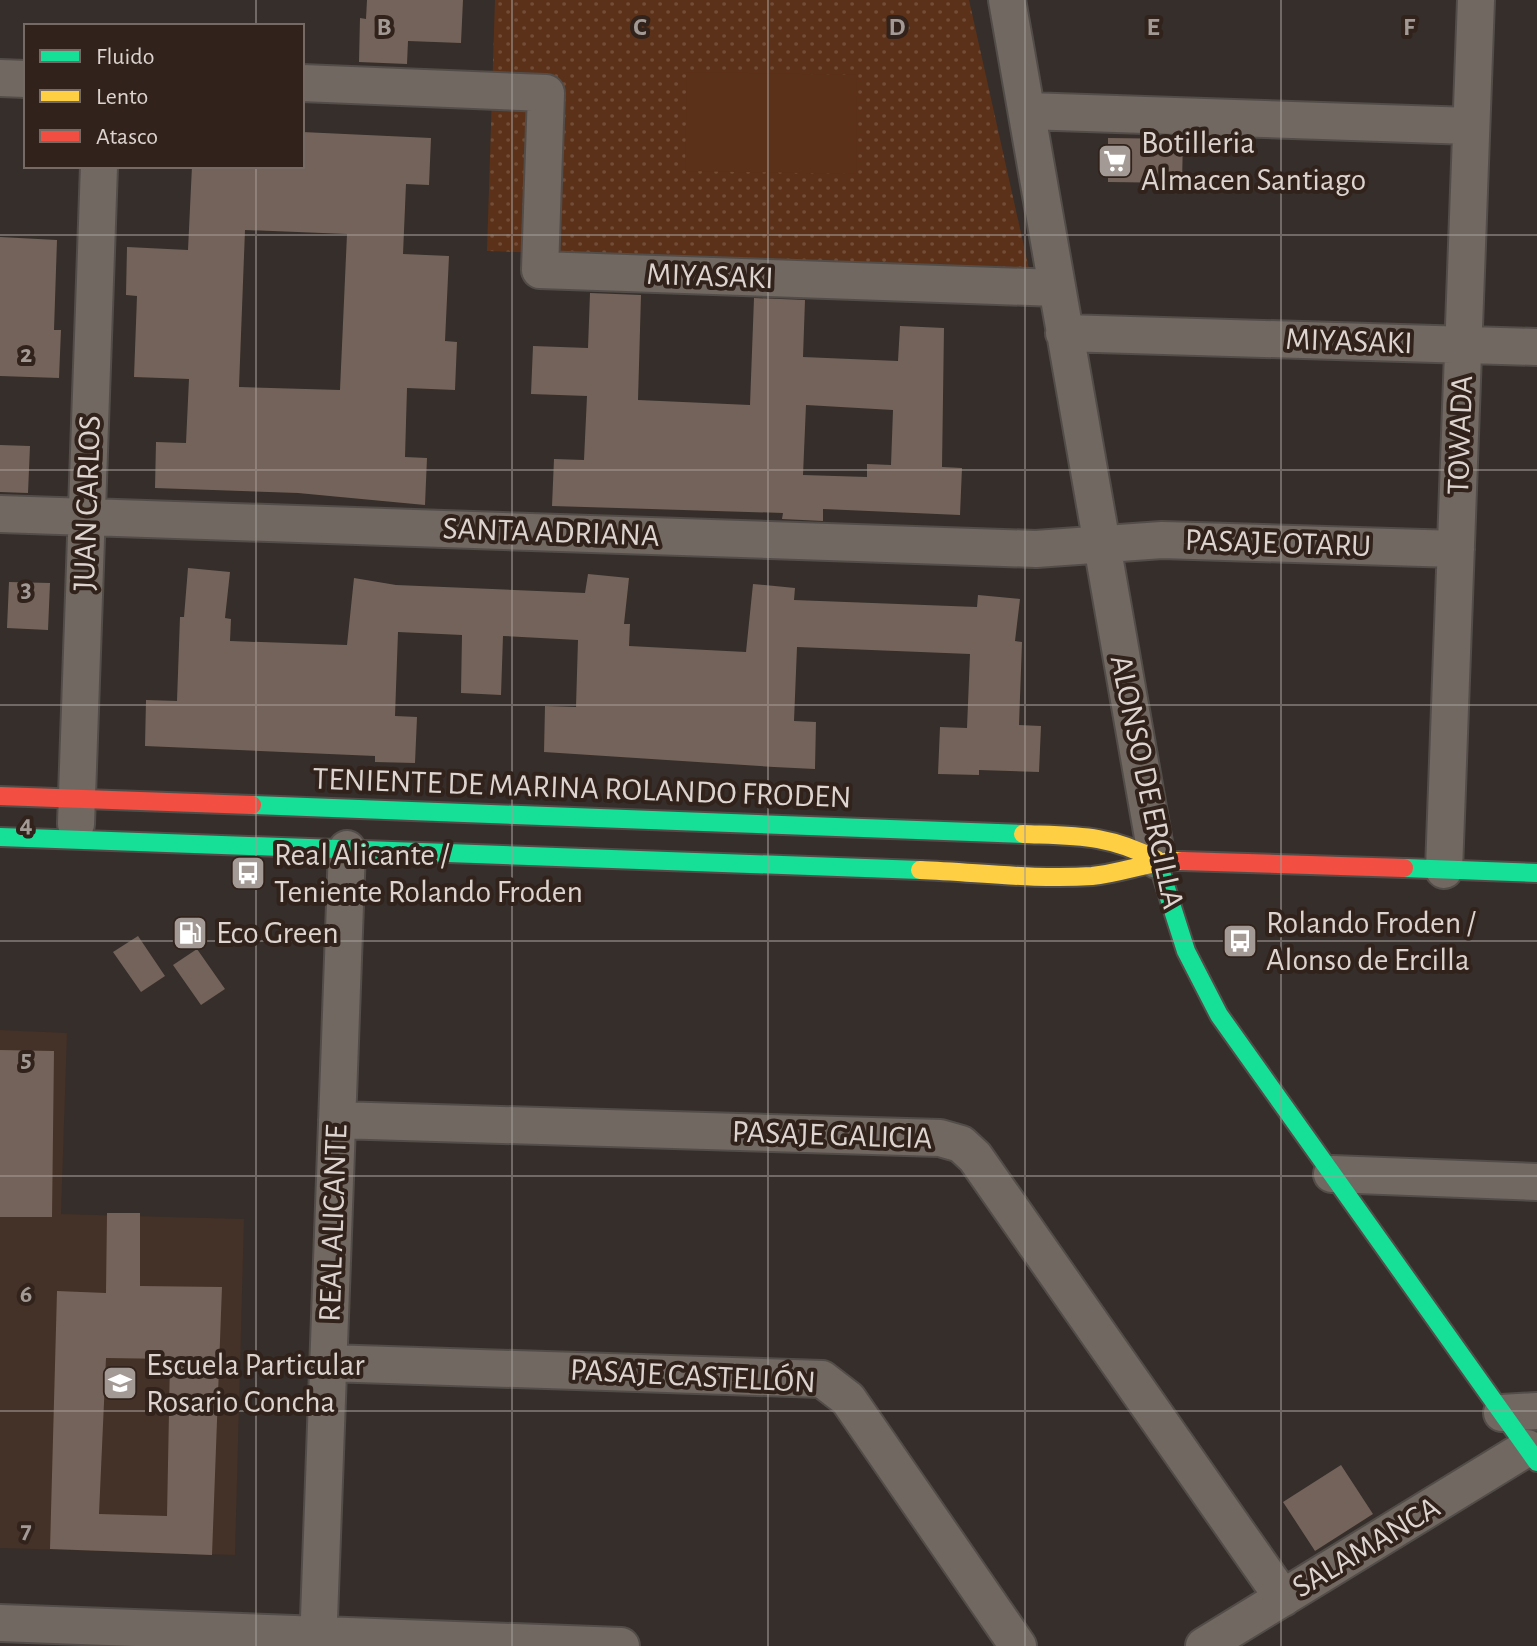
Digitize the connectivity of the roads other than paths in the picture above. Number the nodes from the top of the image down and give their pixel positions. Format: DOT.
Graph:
graph roads {
  1 [pos="1007,0"];
  2 [pos="1476,0"];
  3 [pos="0,78"];
  4 [pos="24,79"];
  5 [pos="304,83"];
  6 [pos="1027,111"];
  7 [pos="1471,126"];
  8 [pos="99,168"];
  9 [pos="1057,288"];
  10 [pos="1064,333"];
  11 [pos="1463,344"];
  12 [pos="1537,347"];
  13 [pos="0,514"];
  14 [pos="87,517"];
  15 [pos="1101,544"];
  16 [pos="1456,549"];
  17 [pos="0,796"];
  18 [pos="77,799"];
  19 [pos="0,837"];
  20 [pos="75,839"];
  21 [pos="347,849"];
  22 [pos="1157,860"];
  23 [pos="1444,870"];
  24 [pos="1537,873"];
  25 [pos="337,1120"];
  26 [pos="1332,1174"];
  27 [pos="1537,1182"];
  28 [pos="328,1363"];
  29 [pos="1519,1412"];
  30 [pos="1532,1455"];
  31 [pos="1283,1598"];
  32 [pos="0,1623"];
  33 [pos="318,1640"];
  34 [pos="621,1646"];
  35 [pos="1018,1646"];
  36 [pos="1204,1646"];
  1 -- 6 [label="street, ALONSO DE ERCILLA"];
  2 -- 7 [label="street, TOWADA"];
  3 -- 4 [label="street"];
  5 -- 9 [label="street, MIYASAKI"];
  6 -- 7 [label="street"];
  6 -- 9 [label="street, ALONSO DE ERCILLA"];
  7 -- 11 [label="street, TOWADA"];
  8 -- 14 [label="street, JUAN CARLOS"];
  9 -- 10 [label="street, ALONSO DE ERCILLA"];
  10 -- 11 [label="street, MIYASAKI"];
  10 -- 15 [label="street, ALONSO DE ERCILLA"];
  11 -- 12 [label="street, MIYASAKI"];
  11 -- 16 [label="street, TOWADA"];
  13 -- 14 [label="street, SANTA ADRIANA"];
  14 -- 15 [label="street, SANTA ADRIANA"];
  14 -- 18 [label="street, JUAN CARLOS"];
  15 -- 16 [label="street, PASAJE OTARU"];
  15 -- 22 [label="street, ALONSO DE ERCILLA"];
  16 -- 23 [label="street, TOWADA"];
  17 -- 18 [label="street, TENIENTE DE MARINA ROLANDO FRODEN"];
  18 -- 20 [label="street, JUAN CARLOS"];
  18 -- 22 [label="street, TENIENTE DE MARINA ROLANDO FRODEN"];
  19 -- 20 [label="street, TENIENTE DE MARINA ROLANDO FRODEN"];
  20 -- 21 [label="street, TENIENTE DE MARINA ROLANDO FRODEN"];
  21 -- 22 [label="street, TENIENTE DE MARINA ROLANDO FRODEN"];
  21 -- 25 [label="street, REAL ALICANTE"];
  22 -- 23 [label="street, TENIENTE DE MARINA ROLANDO FRODEN"];
  22 -- 26 [label="street, ALONSO DE ERCILLA"];
  23 -- 24 [label="street, TENIENTE DE MARINA ROLANDO FRODEN"];
  25 -- 28 [label="street, REAL ALICANTE"];
  25 -- 31 [label="street, PASAJE GALICIA"];
  26 -- 27 [label="street"];
  26 -- 29 [label="street, ALONSO DE ERCILLA"];
  28 -- 33 [label="street, REAL ALICANTE"];
  28 -- 35 [label="street, PASAJE CASTELLÓN"];
  29 -- 30 [label="street, ALONSO DE ERCILLA"];
  30 -- 31 [label="street, SALAMANCA"];
  31 -- 36 [label="street, SALAMANCA"];
  32 -- 33 [label="street"];
  33 -- 34 [label="street"];
}
